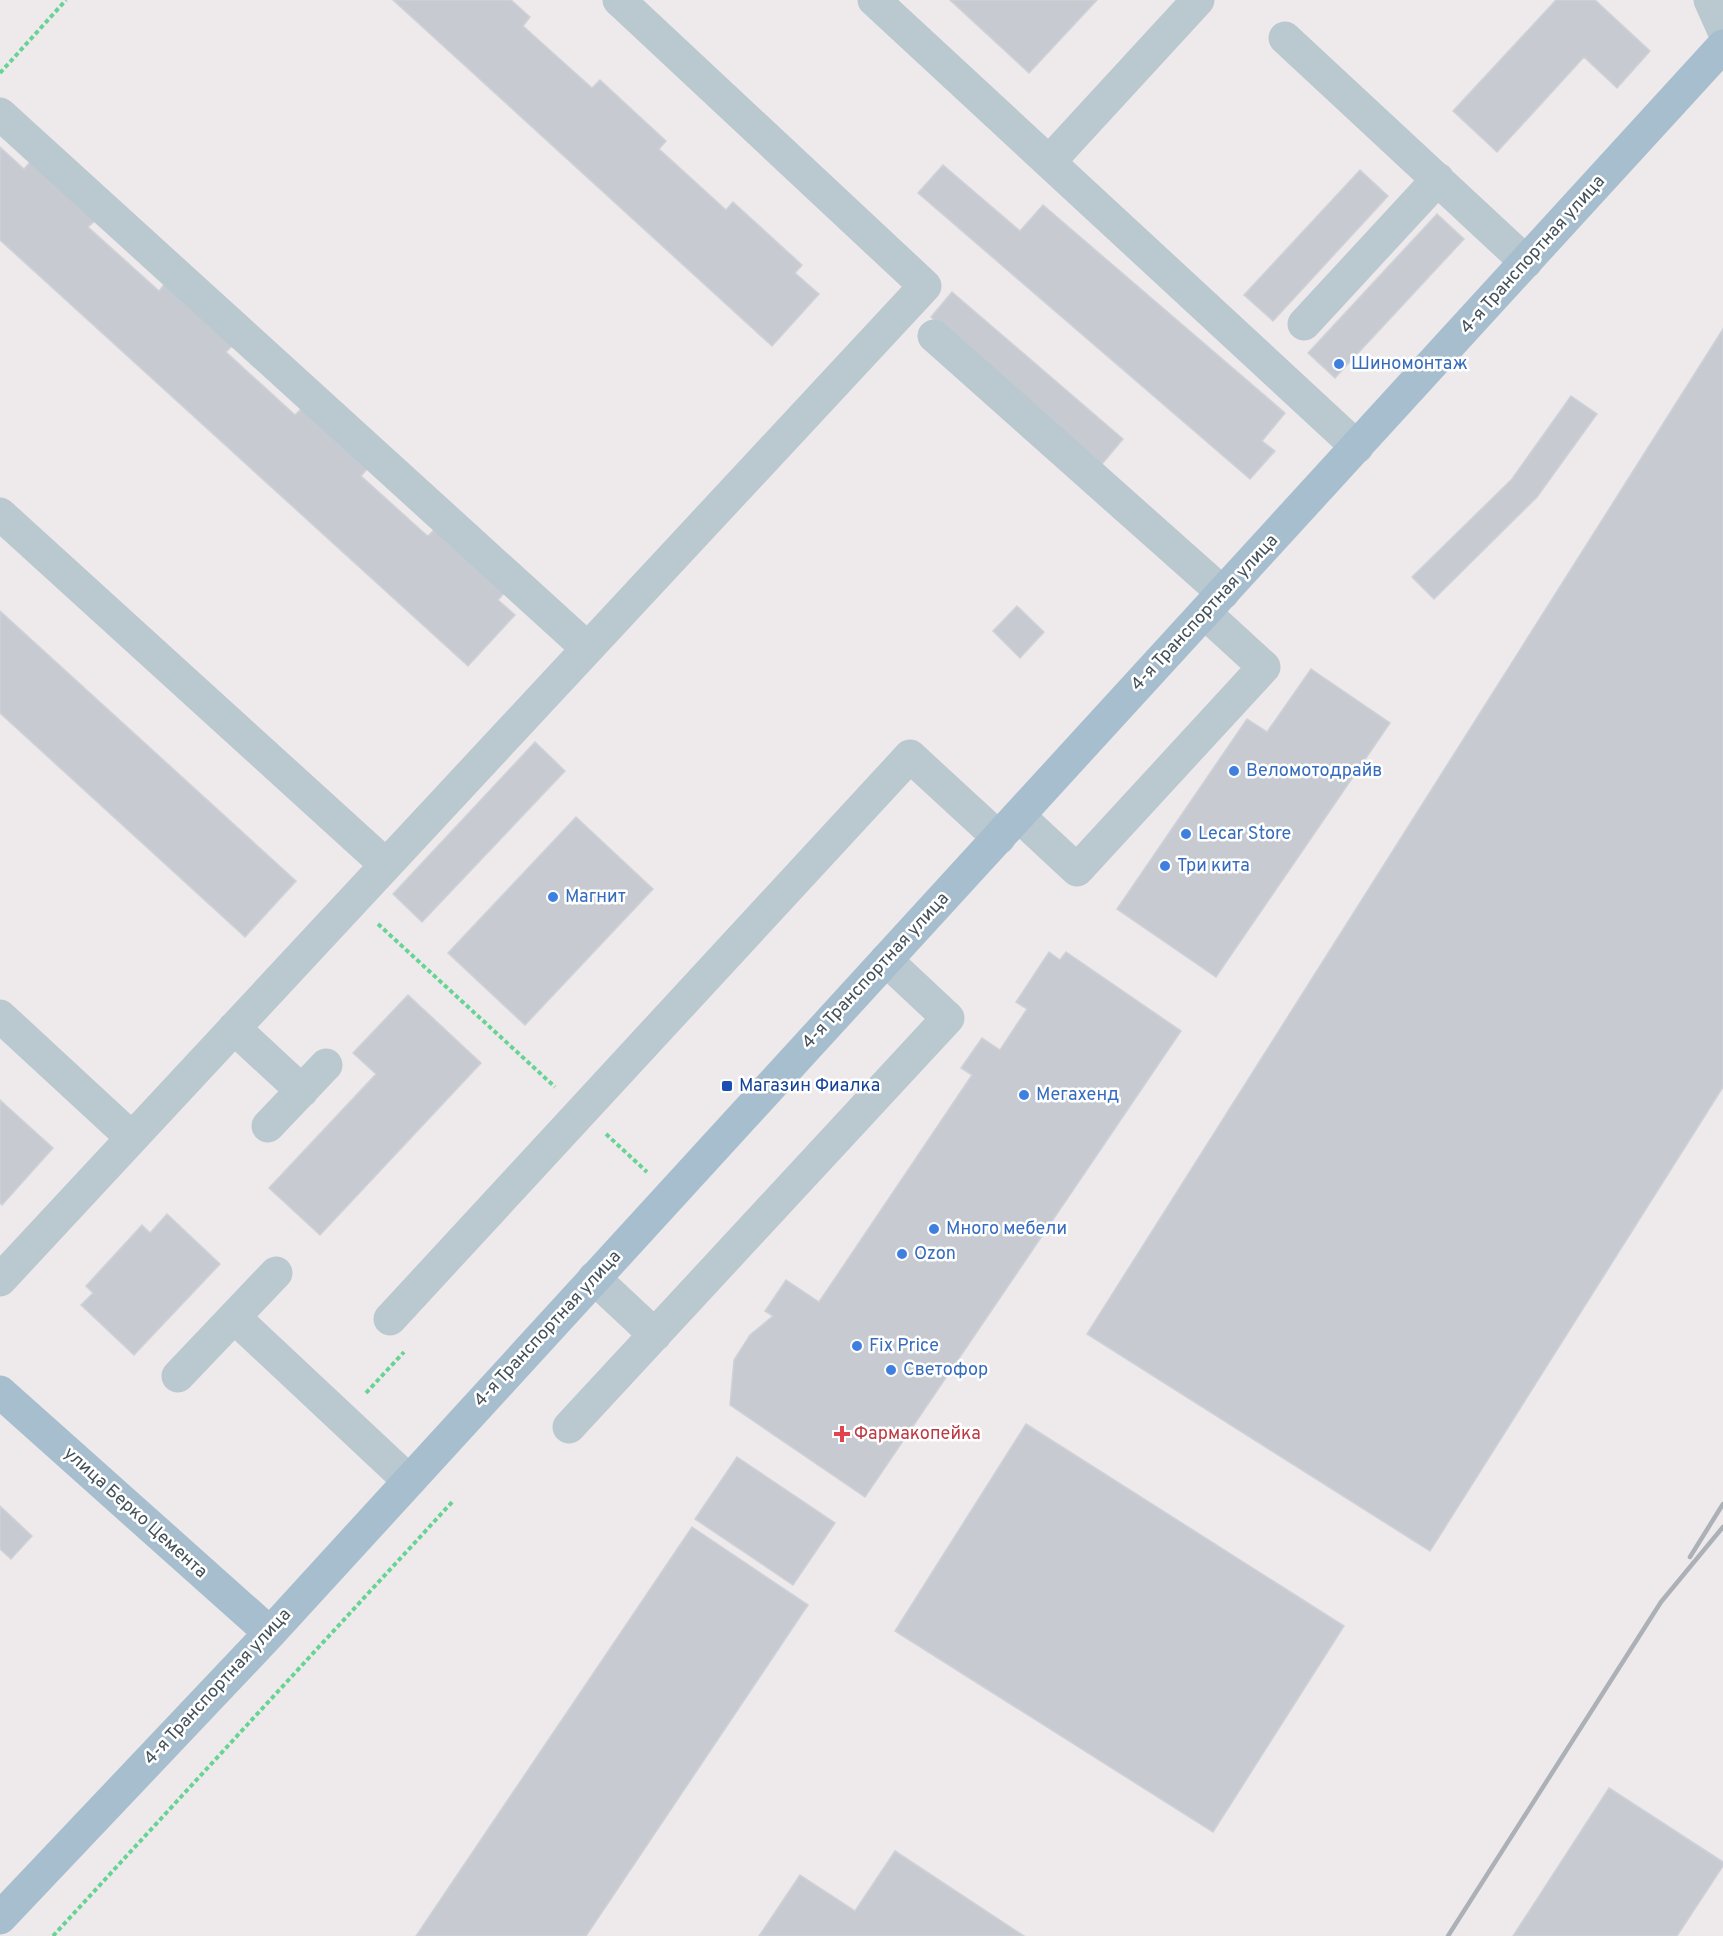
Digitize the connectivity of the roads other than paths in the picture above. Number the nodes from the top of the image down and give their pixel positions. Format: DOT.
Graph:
graph roads {
  1 [pos="619,0"];
  2 [pos="874,0"];
  3 [pos="1198,0"];
  4 [pos="1710,0"];
  5 [pos="1723,29"];
  6 [pos="1285,38"];
  7 [pos="1723,46"];
  8 [pos="0,114"];
  9 [pos="1049,162"];
  10 [pos="1438,179"];
  11 [pos="1526,262"];
  12 [pos="1304,324"];
  13 [pos="933,336"];
  14 [pos="1357,447"];
  15 [pos="0,514"];
  16 [pos="1214,603"];
  17 [pos="587,648"];
  18 [pos="1009,827"];
  19 [pos="386,865"];
  20 [pos="886,960"];
  21 [pos="0,1016"];
  22 [pos="234,1028"];
  23 [pos="326,1065"];
  24 [pos="302,1091"];
  25 [pos="268,1126"];
  26 [pos="132,1138"];
  27 [pos="276,1273"];
  28 [pos="594,1278"];
  29 [pos="0,1280"];
  30 [pos="234,1317"];
  31 [pos="390,1319"];
  32 [pos="655,1335"];
  33 [pos="178,1376"];
  34 [pos="2,1398"];
  35 [pos="569,1427"];
  36 [pos="409,1481"];
  37 [pos="270,1633"];
  38 [pos="0,1918"];
  1 -- 17 [label="street"];
  2 -- 9 [label="street"];
  3 -- 9 [label="street"];
  4 -- 5 [label="street"];
  6 -- 10 [label="street"];
  7 -- 11 [label="main road, 4-я Транспортная улица"];
  8 -- 17 [label="street"];
  9 -- 14 [label="street"];
  10 -- 11 [label="street"];
  10 -- 12 [label="street"];
  11 -- 14 [label="main road, 4-я Транспортная улица"];
  13 -- 16 [label="street"];
  14 -- 16 [label="main road, 4-я Транспортная улица"];
  15 -- 19 [label="street"];
  16 -- 18 [label="main road, 4-я Транспортная улица"];
  16 -- 18 [label="street"];
  17 -- 19 [label="street"];
  18 -- 20 [label="main road, 4-я Транспортная улица"];
  18 -- 31 [label="street"];
  19 -- 22 [label="street"];
  20 -- 28 [label="main road, 4-я Транспортная улица"];
  20 -- 32 [label="street"];
  21 -- 26 [label="street"];
  22 -- 24 [label="street"];
  22 -- 26 [label="street"];
  23 -- 24 [label="street"];
  24 -- 25 [label="street"];
  26 -- 29 [label="street"];
  27 -- 30 [label="street"];
  28 -- 32 [label="street"];
  28 -- 36 [label="main road, 4-я Транспортная улица"];
  30 -- 33 [label="street"];
  30 -- 36 [label="street"];
  32 -- 35 [label="street"];
  34 -- 37 [label="main road, улица Берко Цемента"];
  36 -- 37 [label="main road, 4-я Транспортная улица"];
  37 -- 38 [label="main road, 4-я Транспортная улица"];
}
